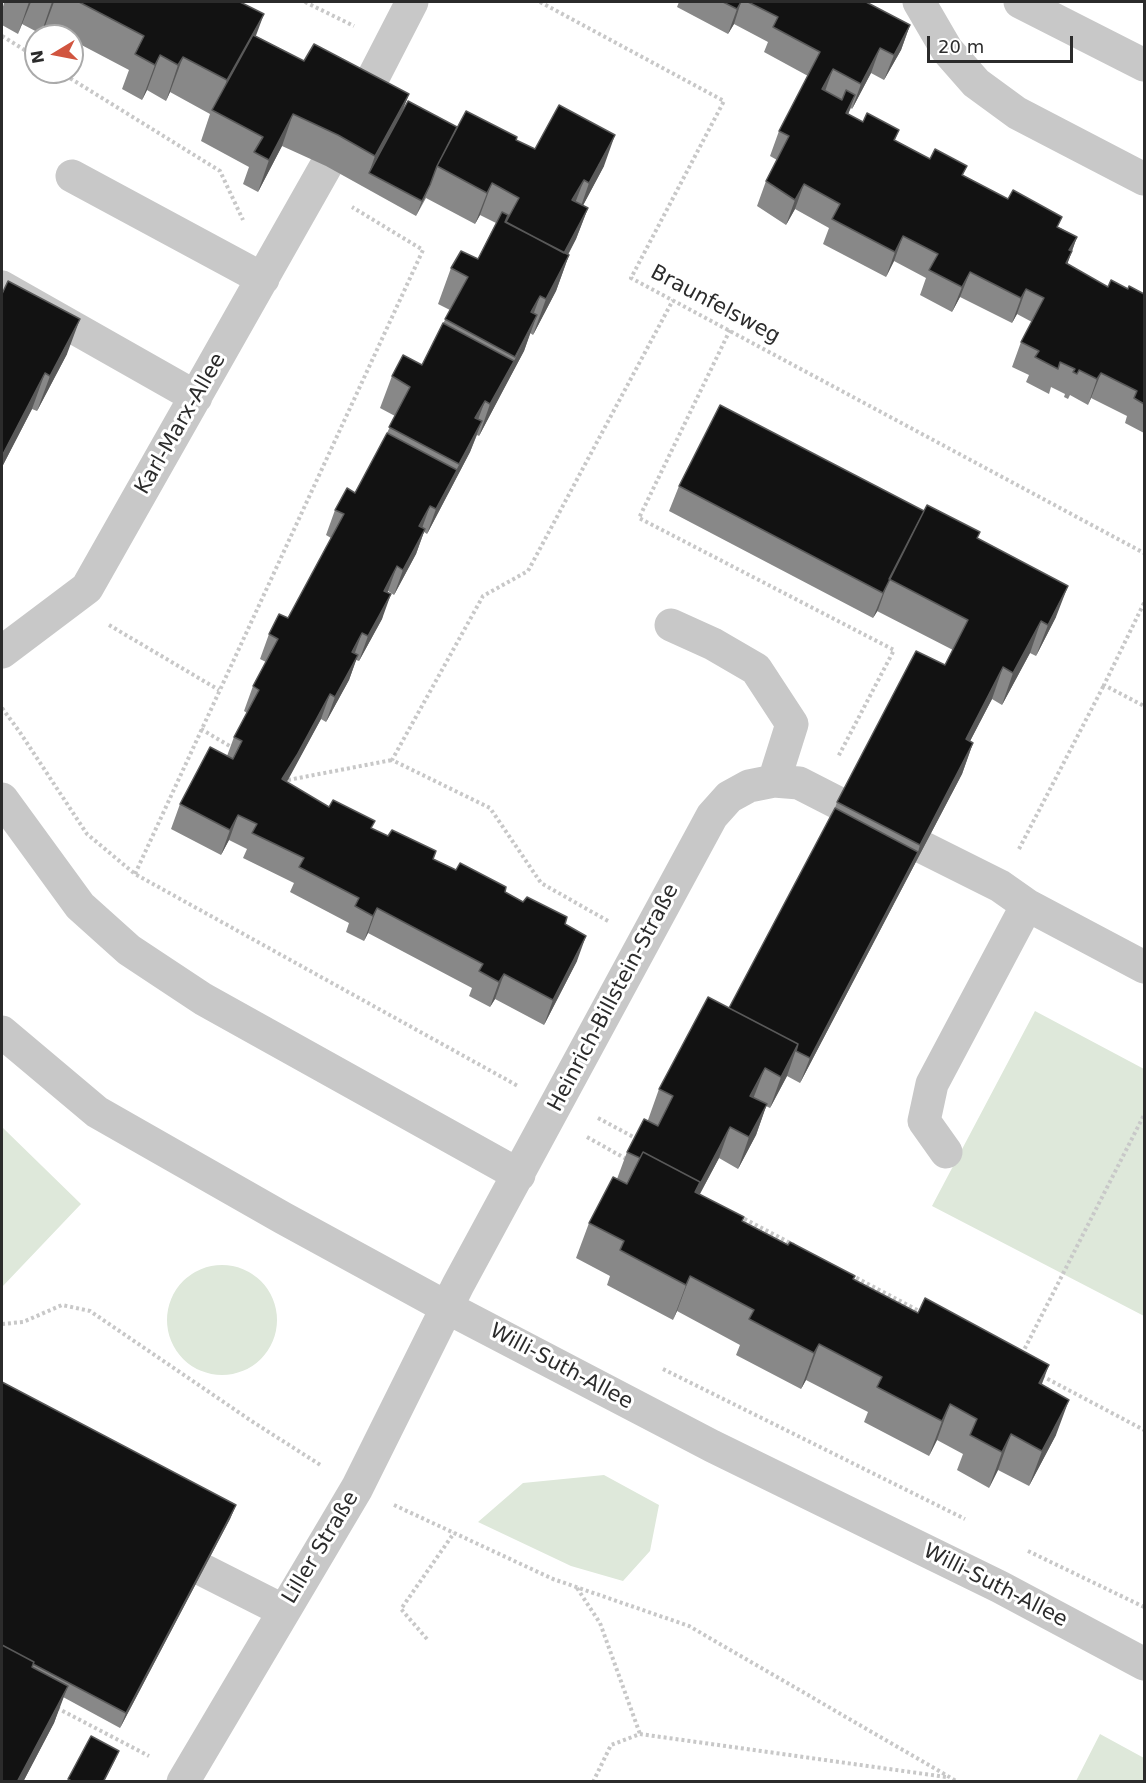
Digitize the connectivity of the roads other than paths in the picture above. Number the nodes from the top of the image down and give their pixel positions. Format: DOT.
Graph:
graph roads {
  1 [pos="412,2"];
  2 [pos="920,2"];
  3 [pos="1020,2"];
  4 [pos="1144,65"];
  5 [pos="359,105"];
  6 [pos="72,176"];
  7 [pos="321,176"];
  8 [pos="1144,179"];
  9 [pos="265,275"];
  10 [pos="2,287"];
  11 [pos="196,397"];
  12 [pos="671,626"];
  13 [pos="2,652"];
  14 [pos="774,782"];
  15 [pos="2,799"];
  16 [pos="830,799"];
  17 [pos="924,848"];
  18 [pos="1027,905"];
  19 [pos="1144,967"];
  20 [pos="2,1032"];
  21 [pos="946,1152"];
  22 [pos="519,1175"];
  23 [pos="446,1307"];
  24 [pos="203,1570"];
  25 [pos="284,1611"];
  26 [pos="1144,1664"];
  27 [pos="185,1779"];
  1 -- 5 [label="street"];
  2 -- 8 [label="street"];
  3 -- 4 [label="street"];
  6 -- 9 [label="street"];
  7 -- 9 [label="street, Karl-Marx-Allee"];
  9 -- 11 [label="street, Karl-Marx-Allee"];
  10 -- 11 [label="street"];
  11 -- 13 [label="street, Karl-Marx-Allee"];
  12 -- 14 [label="street"];
  14 -- 16 [label="street, Heinrich-Billstein-Straße"];
  14 -- 22 [label="street, Heinrich-Billstein-Straße"];
  15 -- 22 [label="street"];
  17 -- 18 [label="street"];
  18 -- 19 [label="street"];
  18 -- 21 [label="street"];
  20 -- 23 [label="street, Willi-Suth-Allee"];
  22 -- 23 [label="street, Heinrich-Billstein-Straße"];
  23 -- 25 [label="street, Liller Straße"];
  23 -- 26 [label="street, Willi-Suth-Allee"];
  24 -- 25 [label="street"];
  25 -- 27 [label="street, Liller Straße"];
}
